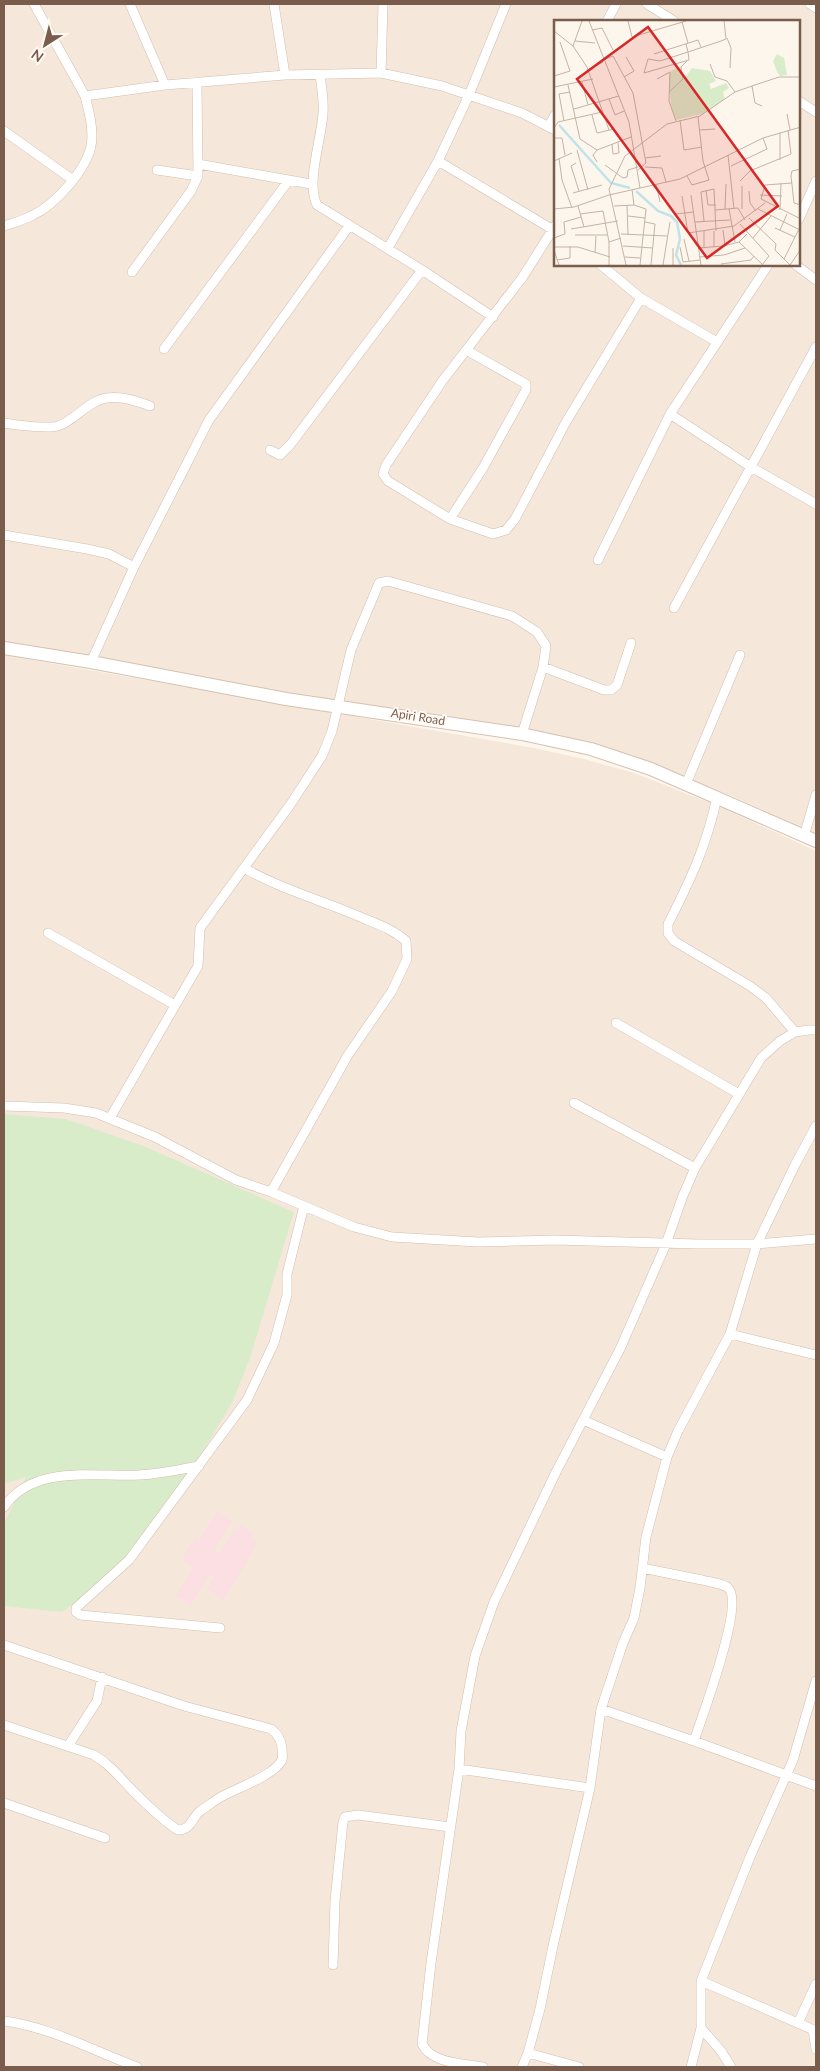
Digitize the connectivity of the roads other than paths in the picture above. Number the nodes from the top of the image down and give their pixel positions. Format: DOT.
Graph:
graph roads {
  1 [pos="34,4"];
  2 [pos="130,4"];
  3 [pos="274,4"];
  4 [pos="383,4"];
  5 [pos="506,4"];
  6 [pos="616,4"];
  7 [pos="648,4"];
  8 [pos="810,4"];
  9 [pos="816,8"];
  10 [pos="608,20"];
  11 [pos="672,20"];
  12 [pos="381,73"];
  13 [pos="285,75"];
  14 [pos="320,76"];
  15 [pos="197,82"];
  16 [pos="165,85"];
  17 [pos="469,95"];
  18 [pos="85,96"];
  19 [pos="800,102"];
  20 [pos="816,112"];
  21 [pos="552,128"];
  22 [pos="4,131"];
  23 [pos="438,161"];
  24 [pos="198,164"];
  25 [pos="156,170"];
  26 [pos="198,176"];
  27 [pos="73,180"];
  28 [pos="289,180"];
  29 [pos="816,181"];
  30 [pos="312,184"];
  31 [pos="800,217"];
  32 [pos="4,226"];
  33 [pos="349,226"];
  34 [pos="554,229"];
  35 [pos="388,248"];
  36 [pos="602,266"];
  37 [pos="767,266"];
  38 [pos="797,266"];
  39 [pos="422,270"];
  40 [pos="132,272"];
  41 [pos="816,280"];
  42 [pos="641,298"];
  43 [pos="493,317"];
  44 [pos="717,342"];
  45 [pos="816,347"];
  46 [pos="164,349"];
  47 [pos="466,350"];
  48 [pos="150,406"];
  49 [pos="670,414"];
  50 [pos="4,423"];
  51 [pos="270,450"];
  52 [pos="751,467"];
  53 [pos="816,504"];
  54 [pos="450,519"];
  55 [pos="4,535"];
  56 [pos="598,560"];
  57 [pos="134,567"];
  58 [pos="674,608"];
  59 [pos="631,643"];
  60 [pos="4,648"];
  61 [pos="740,655"];
  62 [pos="91,662"];
  63 [pos="543,667"];
  64 [pos="337,705"];
  65 [pos="522,734"];
  66 [pos="686,784"];
  67 [pos="816,795"];
  68 [pos="717,797"];
  69 [pos="810,838"];
  70 [pos="244,868"];
  71 [pos="48,933"];
  72 [pos="175,1005"];
  73 [pos="616,1023"];
  74 [pos="816,1030"];
  75 [pos="794,1032"];
  76 [pos="739,1094"];
  77 [pos="574,1103"];
  78 [pos="4,1106"];
  79 [pos="110,1118"];
  80 [pos="816,1126"];
  81 [pos="694,1168"];
  82 [pos="271,1192"];
  83 [pos="304,1206"];
  84 [pos="816,1239"];
  85 [pos="666,1244"];
  86 [pos="757,1244"];
  87 [pos="730,1334"];
  88 [pos="816,1355"];
  89 [pos="583,1420"];
  90 [pos="667,1457"];
  91 [pos="199,1466"];
  92 [pos="4,1507"];
  93 [pos="642,1568"];
  94 [pos="220,1628"];
  95 [pos="4,1645"];
  96 [pos="102,1677"];
  97 [pos="816,1686"];
  98 [pos="601,1709"];
  99 [pos="4,1725"];
  100 [pos="694,1740"];
  101 [pos="68,1746"];
  102 [pos="459,1769"];
  103 [pos="786,1774"];
  104 [pos="816,1786"];
  105 [pos="590,1788"];
  106 [pos="4,1803"];
  107 [pos="450,1827"];
  108 [pos="105,1838"];
  109 [pos="333,1965"];
  110 [pos="701,1982"];
  111 [pos="816,1984"];
  112 [pos="4,2021"];
  113 [pos="798,2023"];
  114 [pos="701,2028"];
  115 [pos="815,2030"];
  116 [pos="816,2049"];
  117 [pos="528,2053"];
  118 [pos="138,2067"];
  119 [pos="483,2067"];
  120 [pos="522,2067"];
  121 [pos="579,2067"];
  122 [pos="691,2067"];
  123 [pos="731,2067"];
  1 -- 18 [label="street"];
  2 -- 16 [label="street"];
  3 -- 13 [label="street"];
  4 -- 12 [label="street"];
  5 -- 17 [label="street"];
  6 -- 10 [label="street"];
  7 -- 11 [label="street"];
  8 -- 9 [label="street"];
  12 -- 14 [label="street"];
  12 -- 17 [label="street"];
  13 -- 14 [label="street"];
  13 -- 15 [label="street"];
  14 -- 30 [label="street"];
  15 -- 16 [label="street"];
  15 -- 24 [label="street"];
  16 -- 18 [label="street"];
  17 -- 21 [label="street"];
  17 -- 23 [label="street"];
  18 -- 27 [label="street"];
  19 -- 20 [label="street"];
  22 -- 27 [label="street"];
  23 -- 34 [label="street"];
  23 -- 35 [label="street"];
  24 -- 26 [label="street"];
  24 -- 28 [label="street"];
  25 -- 26 [label="street"];
  26 -- 40 [label="street"];
  27 -- 32 [label="street"];
  28 -- 30 [label="street"];
  28 -- 46 [label="street"];
  29 -- 31 [label="street"];
  30 -- 33 [label="street"];
  33 -- 35 [label="street"];
  33 -- 57 [label="street"];
  34 -- 43 [label="street"];
  35 -- 39 [label="street"];
  36 -- 42 [label="street"];
  37 -- 44 [label="street"];
  38 -- 41 [label="street"];
  39 -- 43 [label="street"];
  39 -- 51 [label="street"];
  42 -- 44 [label="street"];
  42 -- 54 [label="street"];
  43 -- 47 [label="street"];
  44 -- 49 [label="street"];
  45 -- 52 [label="street"];
  47 -- 54 [label="street"];
  47 -- 54 [label="street"];
  48 -- 50 [label="street"];
  49 -- 52 [label="street"];
  49 -- 56 [label="street"];
  52 -- 53 [label="street"];
  52 -- 58 [label="street"];
  55 -- 57 [label="street"];
  57 -- 62 [label="street"];
  59 -- 63 [label="street"];
  60 -- 62 [label="street, Apiri Road"];
  61 -- 66 [label="street"];
  62 -- 64 [label="street, Apiri Road"];
  63 -- 64 [label="street"];
  63 -- 65 [label="street"];
  64 -- 65 [label="street, Apiri Road"];
  64 -- 70 [label="street"];
  65 -- 66 [label="street, Apiri Road"];
  66 -- 68 [label="street, Apiri Road"];
  67 -- 69 [label="street"];
  68 -- 69 [label="street, Apiri Road"];
  68 -- 75 [label="street"];
  70 -- 72 [label="street"];
  70 -- 82 [label="street"];
  71 -- 72 [label="street"];
  72 -- 79 [label="street"];
  73 -- 76 [label="street"];
  74 -- 75 [label="street"];
  75 -- 76 [label="street"];
  76 -- 81 [label="street"];
  77 -- 81 [label="street"];
  78 -- 79 [label="street"];
  79 -- 82 [label="street"];
  80 -- 86 [label="street"];
  81 -- 85 [label="street"];
  82 -- 83 [label="street"];
  83 -- 85 [label="street"];
  83 -- 91 [label="street"];
  84 -- 86 [label="street"];
  85 -- 86 [label="street"];
  85 -- 89 [label="street"];
  86 -- 87 [label="street"];
  87 -- 88 [label="street"];
  87 -- 90 [label="street"];
  89 -- 90 [label="street"];
  89 -- 102 [label="street"];
  90 -- 93 [label="street"];
  91 -- 92 [label="street"];
  91 -- 94 [label="street"];
  93 -- 98 [label="street"];
  93 -- 100 [label="street"];
  95 -- 96 [label="street"];
  96 -- 101 [label="street"];
  96 -- 101 [label="street"];
  97 -- 103 [label="street"];
  98 -- 100 [label="street"];
  98 -- 105 [label="street"];
  99 -- 101 [label="street"];
  100 -- 103 [label="street"];
  102 -- 105 [label="street"];
  102 -- 107 [label="street"];
  103 -- 104 [label="street"];
  103 -- 110 [label="street"];
  105 -- 117 [label="street"];
  106 -- 108 [label="street"];
  107 -- 109 [label="street"];
  107 -- 119 [label="street"];
  110 -- 113 [label="street"];
  110 -- 114 [label="street"];
  111 -- 113 [label="street"];
  112 -- 118 [label="street"];
  113 -- 115 [label="street"];
  114 -- 122 [label="street"];
  114 -- 123 [label="street"];
  115 -- 116 [label="street"];
  117 -- 120 [label="street"];
  117 -- 121 [label="street"];
}
